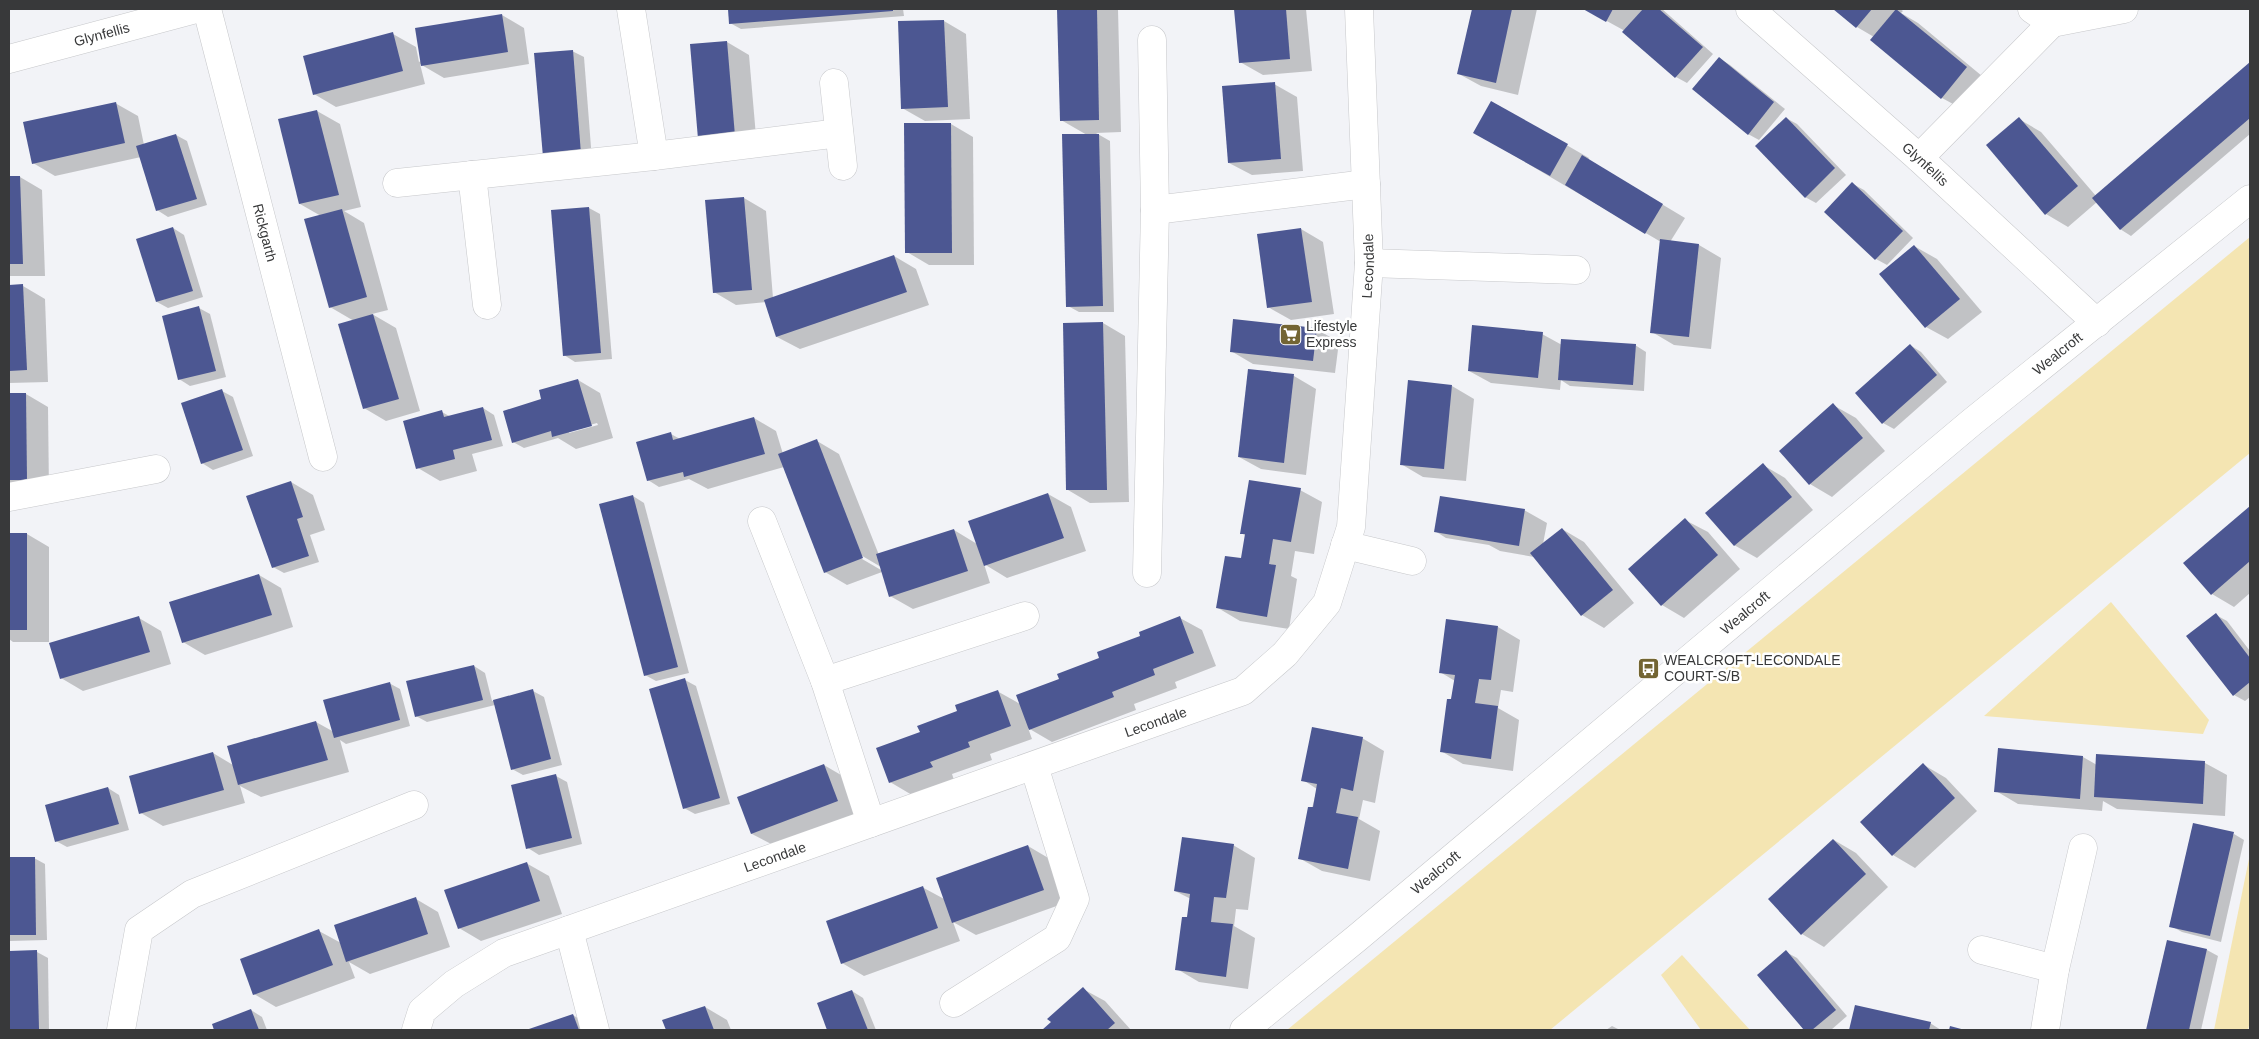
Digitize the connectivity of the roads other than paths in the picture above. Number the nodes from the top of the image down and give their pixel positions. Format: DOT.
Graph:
graph roads {
  1 [pos="196,9"];
  2 [pos="207,9"];
  3 [pos="631,9"];
  4 [pos="1359,9"];
  5 [pos="1750,9"];
  6 [pos="2124,9"];
  7 [pos="2042,16"];
  8 [pos="1152,40"];
  9 [pos="9,59"];
  10 [pos="834,83"];
  11 [pos="839,133"];
  12 [pos="654,156"];
  13 [pos="1919,158"];
  14 [pos="843,166"];
  15 [pos="472,175"];
  16 [pos="397,183"];
  17 [pos="1366,184"];
  18 [pos="2250,199"];
  19 [pos="1155,210"];
  20 [pos="1369,262"];
  21 [pos="1576,270"];
  22 [pos="487,306"];
  23 [pos="2096,323"];
  24 [pos="323,456"];
  25 [pos="156,469"];
  26 [pos="9,497"];
  27 [pos="762,521"];
  28 [pos="1345,545"];
  29 [pos="1412,561"];
  30 [pos="1147,572"];
  31 [pos="1025,616"];
  32 [pos="825,681"];
  33 [pos="1034,766"];
  34 [pos="414,805"];
  35 [pos="872,823"];
  36 [pos="2083,848"];
  37 [pos="569,930"];
  38 [pos="1982,950"];
  39 [pos="2055,969"];
  40 [pos="954,1003"];
  41 [pos="120,1030"];
  42 [pos="416,1030"];
  43 [pos="596,1030"];
  44 [pos="1244,1030"];
  45 [pos="2045,1030"];
  1 -- 9 [label="street, Glynfellis"];
  2 -- 24 [label="street, Rickgarth"];
  3 -- 12 [label="street"];
  4 -- 17 [label="street, Lecondale"];
  5 -- 13 [label="street, Glynfellis"];
  6 -- 7 [label="street"];
  7 -- 13 [label="street"];
  8 -- 19 [label="street"];
  10 -- 11 [label="street"];
  11 -- 12 [label="street"];
  11 -- 14 [label="street"];
  12 -- 15 [label="street"];
  13 -- 23 [label="street, Glynfellis"];
  15 -- 16 [label="street"];
  15 -- 22 [label="street"];
  17 -- 19 [label="street"];
  17 -- 20 [label="street, Lecondale"];
  18 -- 23 [label="street, Wealcroft"];
  19 -- 30 [label="street"];
  20 -- 21 [label="street"];
  20 -- 28 [label="street, Lecondale"];
  23 -- 44 [label="street, Wealcroft"];
  25 -- 26 [label="street"];
  27 -- 32 [label="street"];
  28 -- 29 [label="street"];
  28 -- 33 [label="street, Lecondale"];
  31 -- 32 [label="street"];
  32 -- 35 [label="street"];
  33 -- 35 [label="street, Lecondale"];
  33 -- 40 [label="street"];
  34 -- 41 [label="street"];
  35 -- 37 [label="street, Lecondale"];
  36 -- 39 [label="street"];
  37 -- 42 [label="street, Lecondale"];
  37 -- 43 [label="street"];
  38 -- 39 [label="street"];
  39 -- 45 [label="street"];
}
